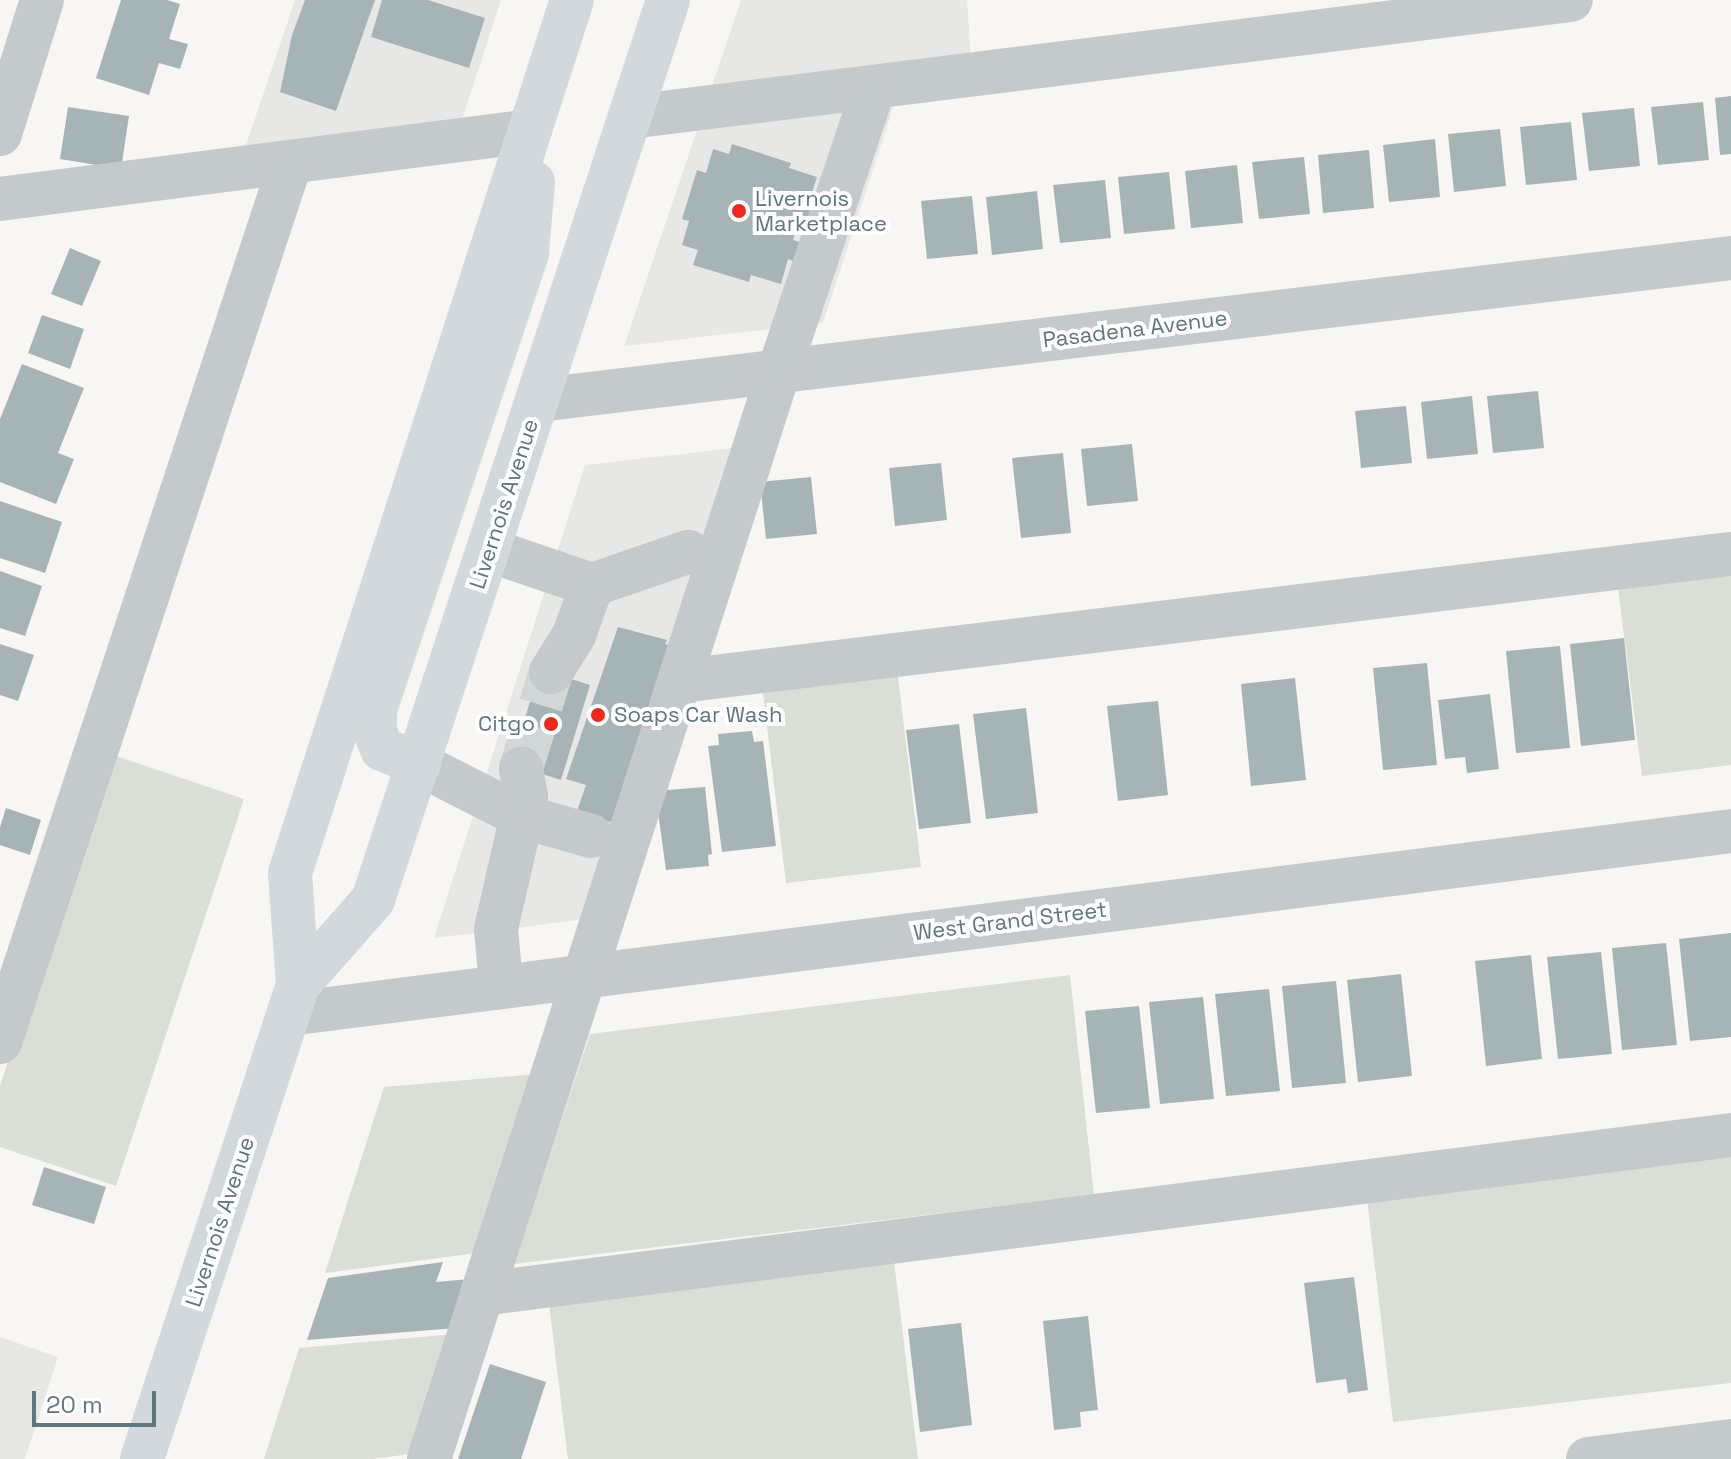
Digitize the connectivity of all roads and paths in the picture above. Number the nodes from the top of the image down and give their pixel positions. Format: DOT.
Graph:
graph roads {
  1 [pos="42,0"];
  2 [pos="572,0"];
  3 [pos="668,0"];
  4 [pos="1571,0"];
  5 [pos="874,87"];
  6 [pos="536,114"];
  7 [pos="630,117"];
  8 [pos="0,134"];
  9 [pos="290,164"];
  10 [pos="0,199"];
  11 [pos="1731,258"];
  12 [pos="779,371"];
  13 [pos="539,400"];
  14 [pos="489,550"];
  15 [pos="688,552"];
  16 [pos="1731,554"];
  17 [pos="592,585"];
  18 [pos="562,676"];
  19 [pos="681,681"];
  20 [pos="419,764"];
  21 [pos="528,789"];
  22 [pos="1731,831"];
  23 [pos="591,836"];
  24 [pos="586,974"];
  25 [pos="501,985"];
  26 [pos="293,1000"];
  27 [pos="0,1042"];
  28 [pos="1731,1135"];
  29 [pos="482,1294"];
  30 [pos="1731,1441"];
  31 [pos="142,1459"];
  32 [pos="429,1459"];
  33 [pos="1588,1459"];
  1 -- 8 [label="street"];
  2 -- 6 [label="main road, Livernois Avenue"];
  3 -- 7 [label="main road, Livernois Avenue"];
  4 -- 5 [label="street"];
  5 -- 7 [label="street"];
  5 -- 12 [label="street"];
  6 -- 9 [label="street"];
  6 -- 20 [label="main road"];
  6 -- 26 [label="main road, Livernois Avenue"];
  7 -- 13 [label="main road, Livernois Avenue"];
  9 -- 10 [label="street"];
  9 -- 27 [label="street"];
  11 -- 12 [label="street, Pasadena Avenue"];
  12 -- 13 [label="street, Pasadena Avenue"];
  12 -- 19 [label="street"];
  13 -- 14 [label="main road, Livernois Avenue"];
  14 -- 17 [label="street"];
  14 -- 20 [label="main road, Livernois Avenue"];
  15 -- 17 [label="street"];
  16 -- 19 [label="street"];
  17 -- 18 [label="street"];
  19 -- 24 [label="street"];
  20 -- 21 [label="street"];
  20 -- 26 [label="main road, Livernois Avenue"];
  21 -- 23 [label="street"];
  21 -- 25 [label="street"];
  22 -- 24 [label="street, West Grand Street"];
  24 -- 25 [label="street, West Grand Street"];
  24 -- 29 [label="street"];
  25 -- 26 [label="street, West Grand Street"];
  26 -- 31 [label="main road, Livernois Avenue"];
  28 -- 29 [label="street"];
  29 -- 32 [label="street"];
  30 -- 33 [label="street"];
}
